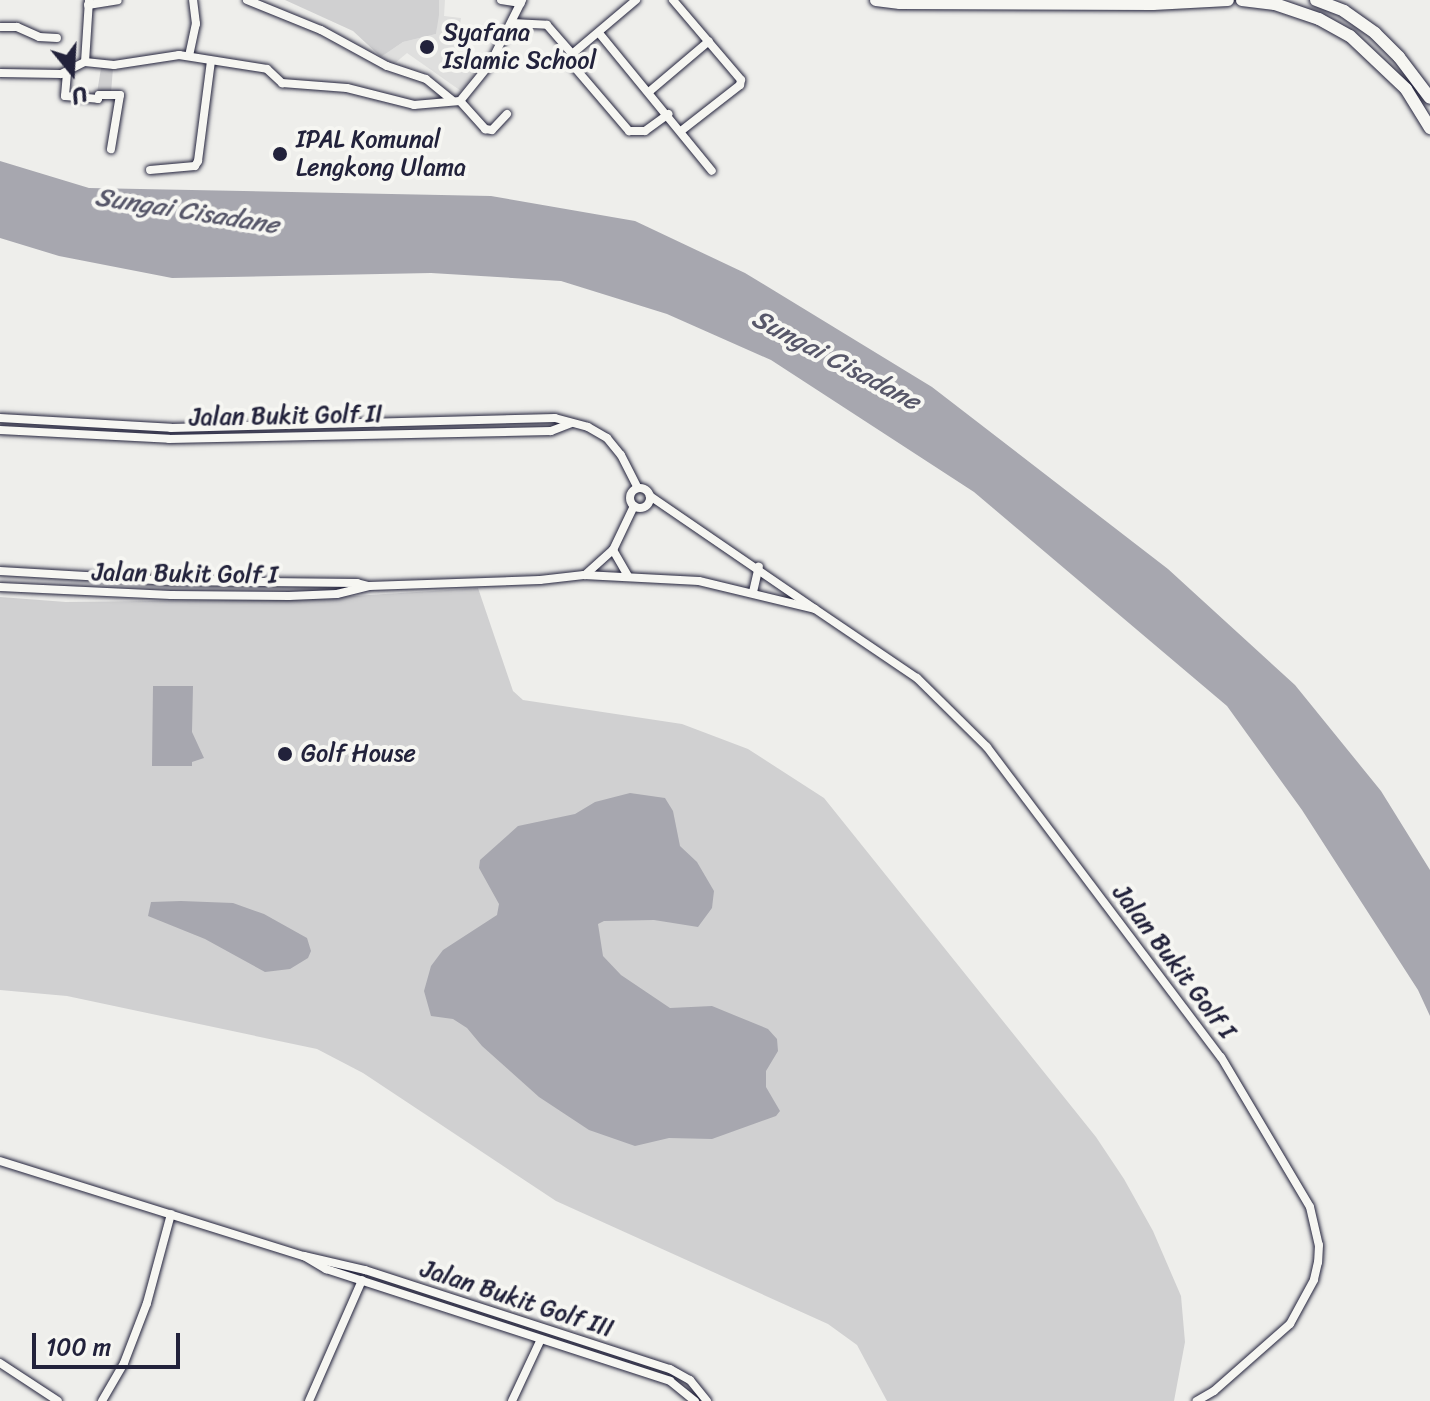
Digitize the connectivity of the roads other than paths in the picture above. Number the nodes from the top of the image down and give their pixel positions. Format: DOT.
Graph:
graph roads {
  1 [pos="118,0"];
  2 [pos="193,0"];
  3 [pos="247,0"];
  4 [pos="501,0"];
  5 [pos="636,0"];
  6 [pos="673,0"];
  7 [pos="876,0"];
  8 [pos="1228,0"];
  9 [pos="1242,0"];
  10 [pos="1316,0"];
  11 [pos="522,1"];
  12 [pos="89,2"];
  13 [pos="1153,2"];
  14 [pos="1341,6"];
  15 [pos="512,23"];
  16 [pos="0,27"];
  17 [pos="599,33"];
  18 [pos="57,38"];
  19 [pos="709,41"];
  20 [pos="572,54"];
  21 [pos="189,56"];
  22 [pos="211,61"];
  23 [pos="85,62"];
  24 [pos="0,73"];
  25 [pos="67,73"];
  26 [pos="650,91"];
  27 [pos="1430,98"];
  28 [pos="459,99"];
  29 [pos="668,114"];
  30 [pos="505,117"];
  31 [pos="1430,128"];
  32 [pos="681,131"];
  33 [pos="111,149"];
  34 [pos="150,170"];
  35 [pos="712,171"];
  36 [pos="0,418"];
  37 [pos="572,423"];
  38 [pos="0,430"];
  39 [pos="638,488"];
  40 [pos="650,496"];
  41 [pos="634,506"];
  42 [pos="613,550"];
  43 [pos="759,567"];
  44 [pos="0,571"];
  45 [pos="584,575"];
  46 [pos="628,576"];
  47 [pos="369,586"];
  48 [pos="0,587"];
  49 [pos="753,592"];
  50 [pos="815,609"];
  51 [pos="0,1161"];
  52 [pos="171,1214"];
  53 [pos="304,1256"];
  54 [pos="362,1280"];
  55 [pos="541,1339"];
  56 [pos="0,1363"];
  57 [pos="1214,1391"];
  58 [pos="58,1401"];
  59 [pos="102,1401"];
  60 [pos="309,1401"];
  61 [pos="512,1401"];
  62 [pos="695,1401"];
  63 [pos="707,1401"];
  64 [pos="1197,1401"];
  65 [pos="1211,1401"];
  1 -- 12 [label="street"];
  2 -- 21 [label="street"];
  3 -- 28 [label="street"];
  4 -- 11 [label="street"];
  5 -- 17 [label="street"];
  6 -- 19 [label="street"];
  7 -- 13 [label="main road"];
  8 -- 13 [label="main road"];
  9 -- 31 [label="main road"];
  10 -- 14 [label="main road"];
  11 -- 15 [label="street"];
  12 -- 23 [label="street"];
  14 -- 27 [label="main road"];
  15 -- 20 [label="street"];
  15 -- 28 [label="street"];
  16 -- 18 [label="street"];
  17 -- 20 [label="street"];
  17 -- 26 [label="street"];
  19 -- 26 [label="street"];
  19 -- 32 [label="street"];
  20 -- 29 [label="street"];
  21 -- 22 [label="street"];
  21 -- 23 [label="street"];
  22 -- 28 [label="street"];
  22 -- 34 [label="street"];
  23 -- 25 [label="street"];
  24 -- 25 [label="street"];
  25 -- 33 [label="street"];
  26 -- 29 [label="street"];
  28 -- 30 [label="street"];
  29 -- 32 [label="street"];
  32 -- 35 [label="street"];
  36 -- 37 [label="street, Jalan Bukit Golf II"];
  37 -- 38 [label="street, Jalan Bukit Golf II"];
  37 -- 39 [label="street, Jalan Bukit Golf II"];
  39 -- 40 [label="street"];
  39 -- 41 [label="street"];
  40 -- 41 [label="street"];
  40 -- 43 [label="street, Jalan Bukit Golf I"];
  41 -- 42 [label="street"];
  42 -- 45 [label="street"];
  42 -- 46 [label="street"];
  43 -- 49 [label="street"];
  43 -- 50 [label="street, Jalan Bukit Golf I"];
  44 -- 47 [label="street, Jalan Bukit Golf I"];
  45 -- 46 [label="street, Jalan Bukit Golf I"];
  45 -- 47 [label="street, Jalan Bukit Golf I"];
  46 -- 49 [label="street, Jalan Bukit Golf I"];
  47 -- 48 [label="street, Jalan Bukit Golf I"];
  49 -- 50 [label="street, Jalan Bukit Golf I"];
  50 -- 57 [label="street, Jalan Bukit Golf I"];
  51 -- 52 [label="street, Jalan Bukit Golf III"];
  52 -- 53 [label="street, Jalan Bukit Golf III"];
  52 -- 59 [label="street"];
  53 -- 54 [label="street, Jalan Bukit Golf III"];
  53 -- 63 [label="street, Jalan Bukit Golf III"];
  54 -- 55 [label="street, Jalan Bukit Golf III"];
  54 -- 60 [label="street"];
  55 -- 61 [label="street"];
  55 -- 62 [label="street, Jalan Bukit Golf III"];
  56 -- 58 [label="street"];
  57 -- 64 [label="street, Jalan Bukit Golf I"];
  57 -- 65 [label="street"];
}
